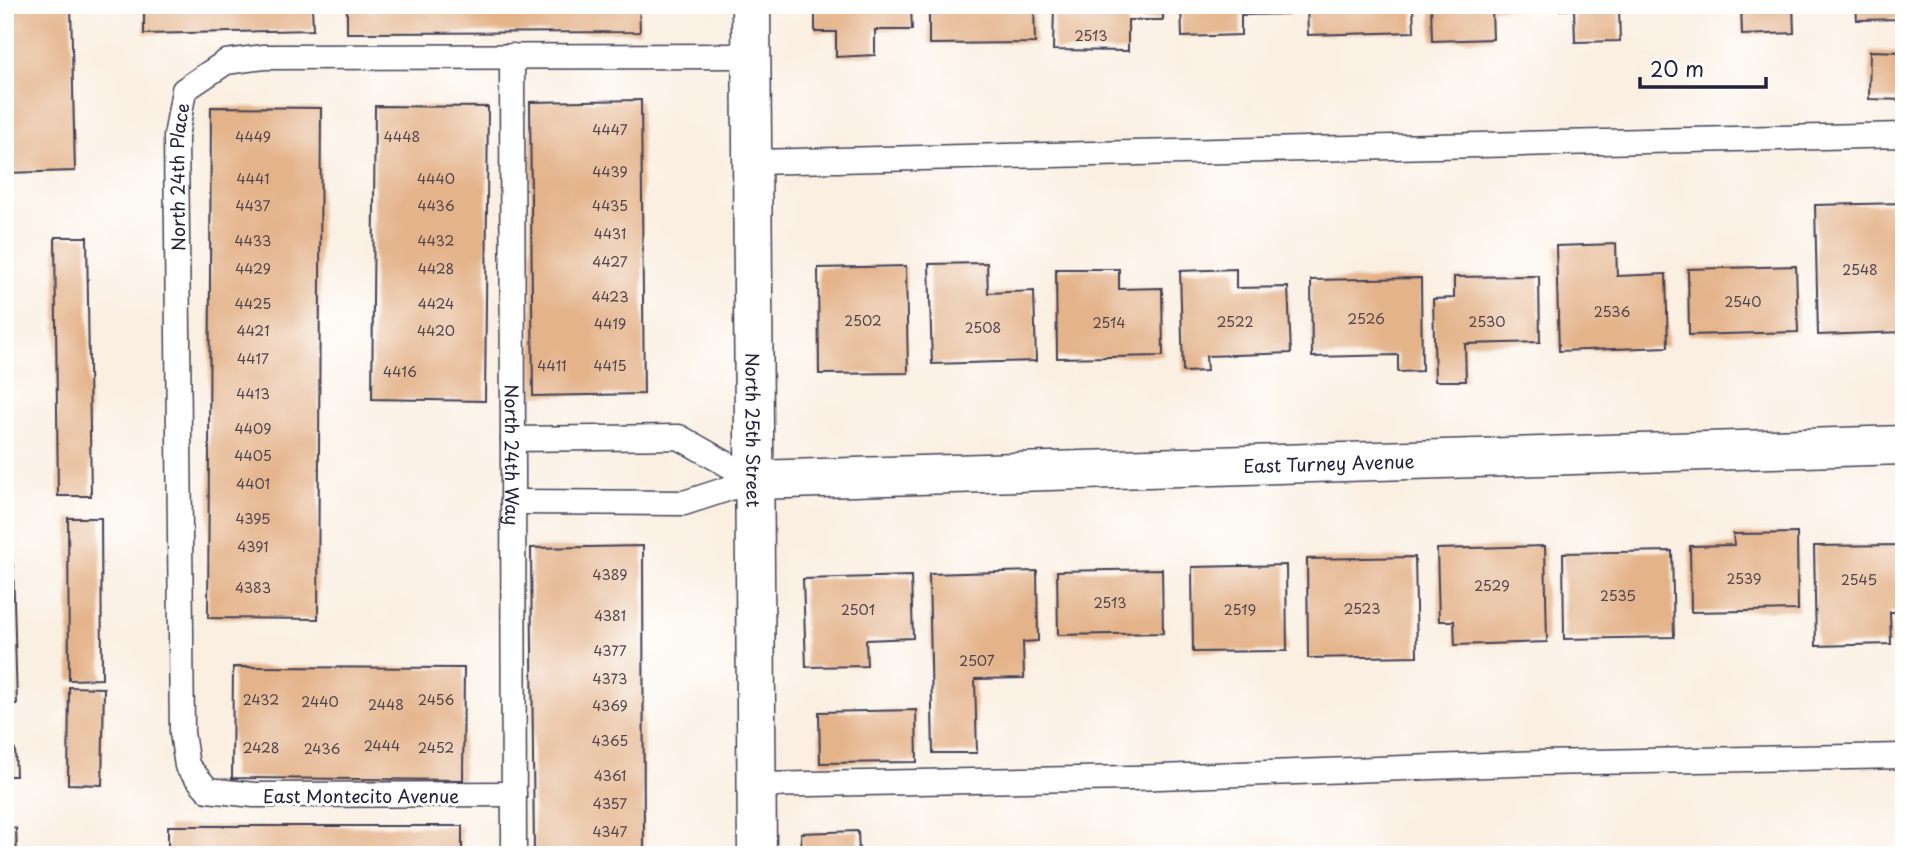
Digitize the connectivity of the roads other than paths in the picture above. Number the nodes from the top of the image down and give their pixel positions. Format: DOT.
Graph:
graph roads {
  1 [pos="751,5"];
  2 [pos="512,56"];
  3 [pos="751,56"];
  4 [pos="1904,135"];
  5 [pos="752,162"];
  6 [pos="513,439"];
  7 [pos="1904,445"];
  8 [pos="755,480"];
  9 [pos="513,502"];
  10 [pos="1904,756"];
  11 [pos="757,785"];
  12 [pos="208,790"];
  13 [pos="514,794"];
  14 [pos="514,855"];
  15 [pos="757,855"];
  1 -- 3 [label="street, North 25th Street"];
  2 -- 3 [label="lane, North 24th Place"];
  2 -- 6 [label="lane, North 24th Way"];
  2 -- 12 [label="lane, North 24th Place"];
  3 -- 5 [label="street, North 25th Street"];
  4 -- 5 [label="lane"];
  5 -- 8 [label="street, North 25th Street"];
  6 -- 8 [label="lane"];
  6 -- 9 [label="lane, North 24th Way"];
  7 -- 8 [label="street, East Turney Avenue"];
  8 -- 9 [label="lane"];
  8 -- 11 [label="street, North 25th Street"];
  9 -- 13 [label="lane, North 24th Way"];
  10 -- 11 [label="lane"];
  11 -- 15 [label="street, North 25th Street"];
  12 -- 13 [label="lane, East Montecito Avenue"];
  13 -- 14 [label="lane, North 24th Way"];
}
